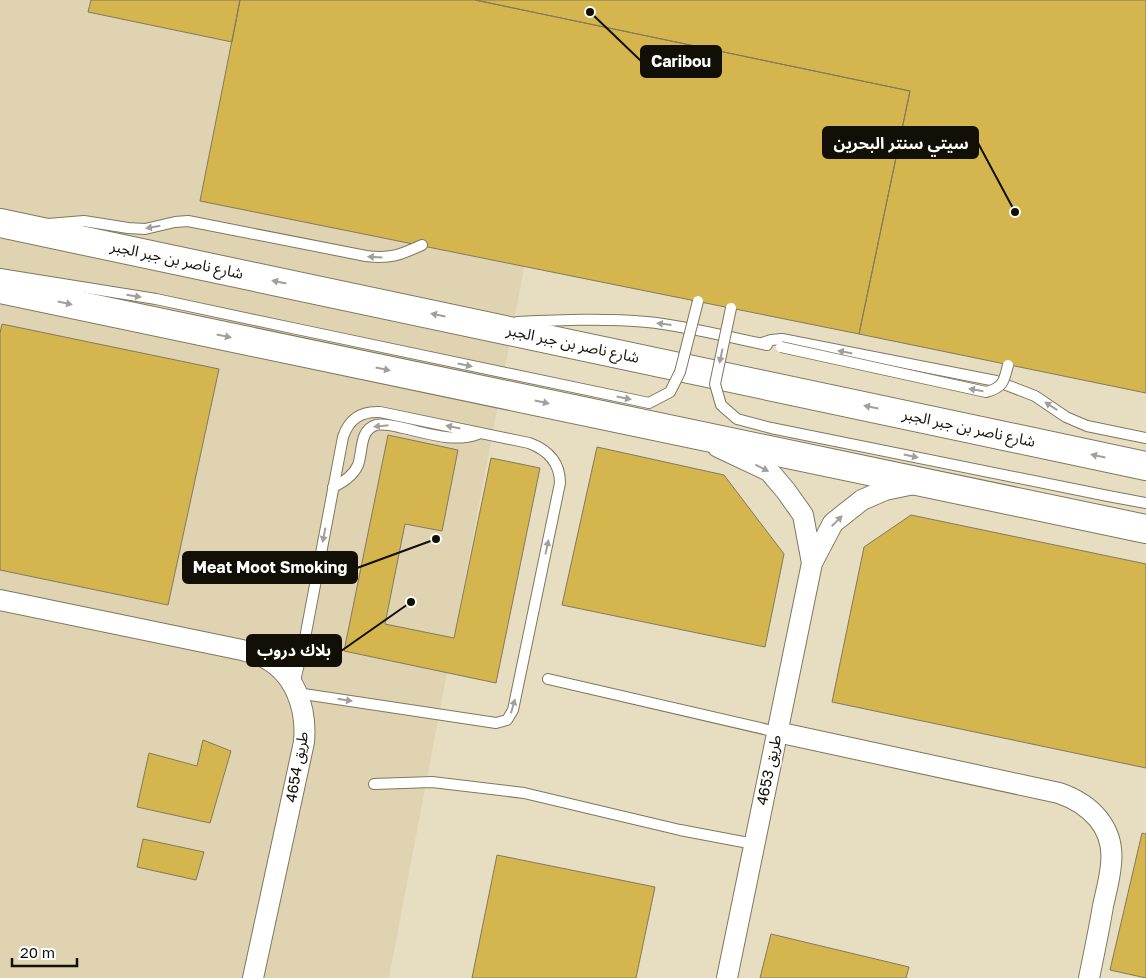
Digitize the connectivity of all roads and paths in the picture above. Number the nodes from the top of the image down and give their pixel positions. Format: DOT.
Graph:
graph roads {
  1 [pos="11,225"];
  2 [pos="422,245"];
  3 [pos="0,274"];
  4 [pos="0,289"];
  5 [pos="698,301"];
  6 [pos="731,308"];
  7 [pos="474,323"];
  8 [pos="762,343"];
  9 [pos="1008,364"];
  10 [pos="686,432"];
  11 [pos="480,433"];
  12 [pos="1146,438"];
  13 [pos="1146,466"];
  14 [pos="921,482"];
  15 [pos="333,487"];
  16 [pos="1146,503"];
  17 [pos="1146,529"];
  18 [pos="812,563"];
  19 [pos="0,600"];
  20 [pos="548,679"];
  21 [pos="295,689"];
  22 [pos="777,732"];
  23 [pos="374,784"];
  24 [pos="754,844"];
  25 [pos="253,978"];
  26 [pos="726,978"];
  27 [pos="1089,978"];
  2 -- 1 [label="lane, one-way"];
  7 -- 1 [label="main road, شارع ناصر بن جبر الجبر, one-way"];
  3 -- 5 [label="lane, one-way, bridge"];
  4 -- 10 [label="main road, one-way"];
  6 -- 16 [label="lane, one-way, bridge"];
  8 -- 7 [label="lane, one-way"];
  13 -- 7 [label="main road, شارع ناصر بن جبر الجبر, one-way"];
  9 -- 8 [label="lane, one-way, bridge"];
  12 -- 8 [label="lane, one-way"];
  10 -- 14 [label="main road"];
  10 -- 18 [label="street, طريق 4653, one-way"];
  11 -- 15 [label="lane, one-way"];
  11 -- 15 [label="lane, one-way"];
  21 -- 11 [label="lane, one-way"];
  14 -- 17 [label="main road"];
  18 -- 14 [label="street, طريق 4653, one-way"];
  15 -- 21 [label="lane, one-way"];
  18 -- 22 [label="street, طريق 4653"];
  19 -- 21 [label="street, طريق 4654"];
  20 -- 22 [label="lane"];
  21 -- 25 [label="street, طريق 4654"];
  22 -- 24 [label="street, طريق 4653"];
  22 -- 27 [label="street"];
  23 -- 24 [label="lane"];
  24 -- 26 [label="street, طريق 4653"];
}
